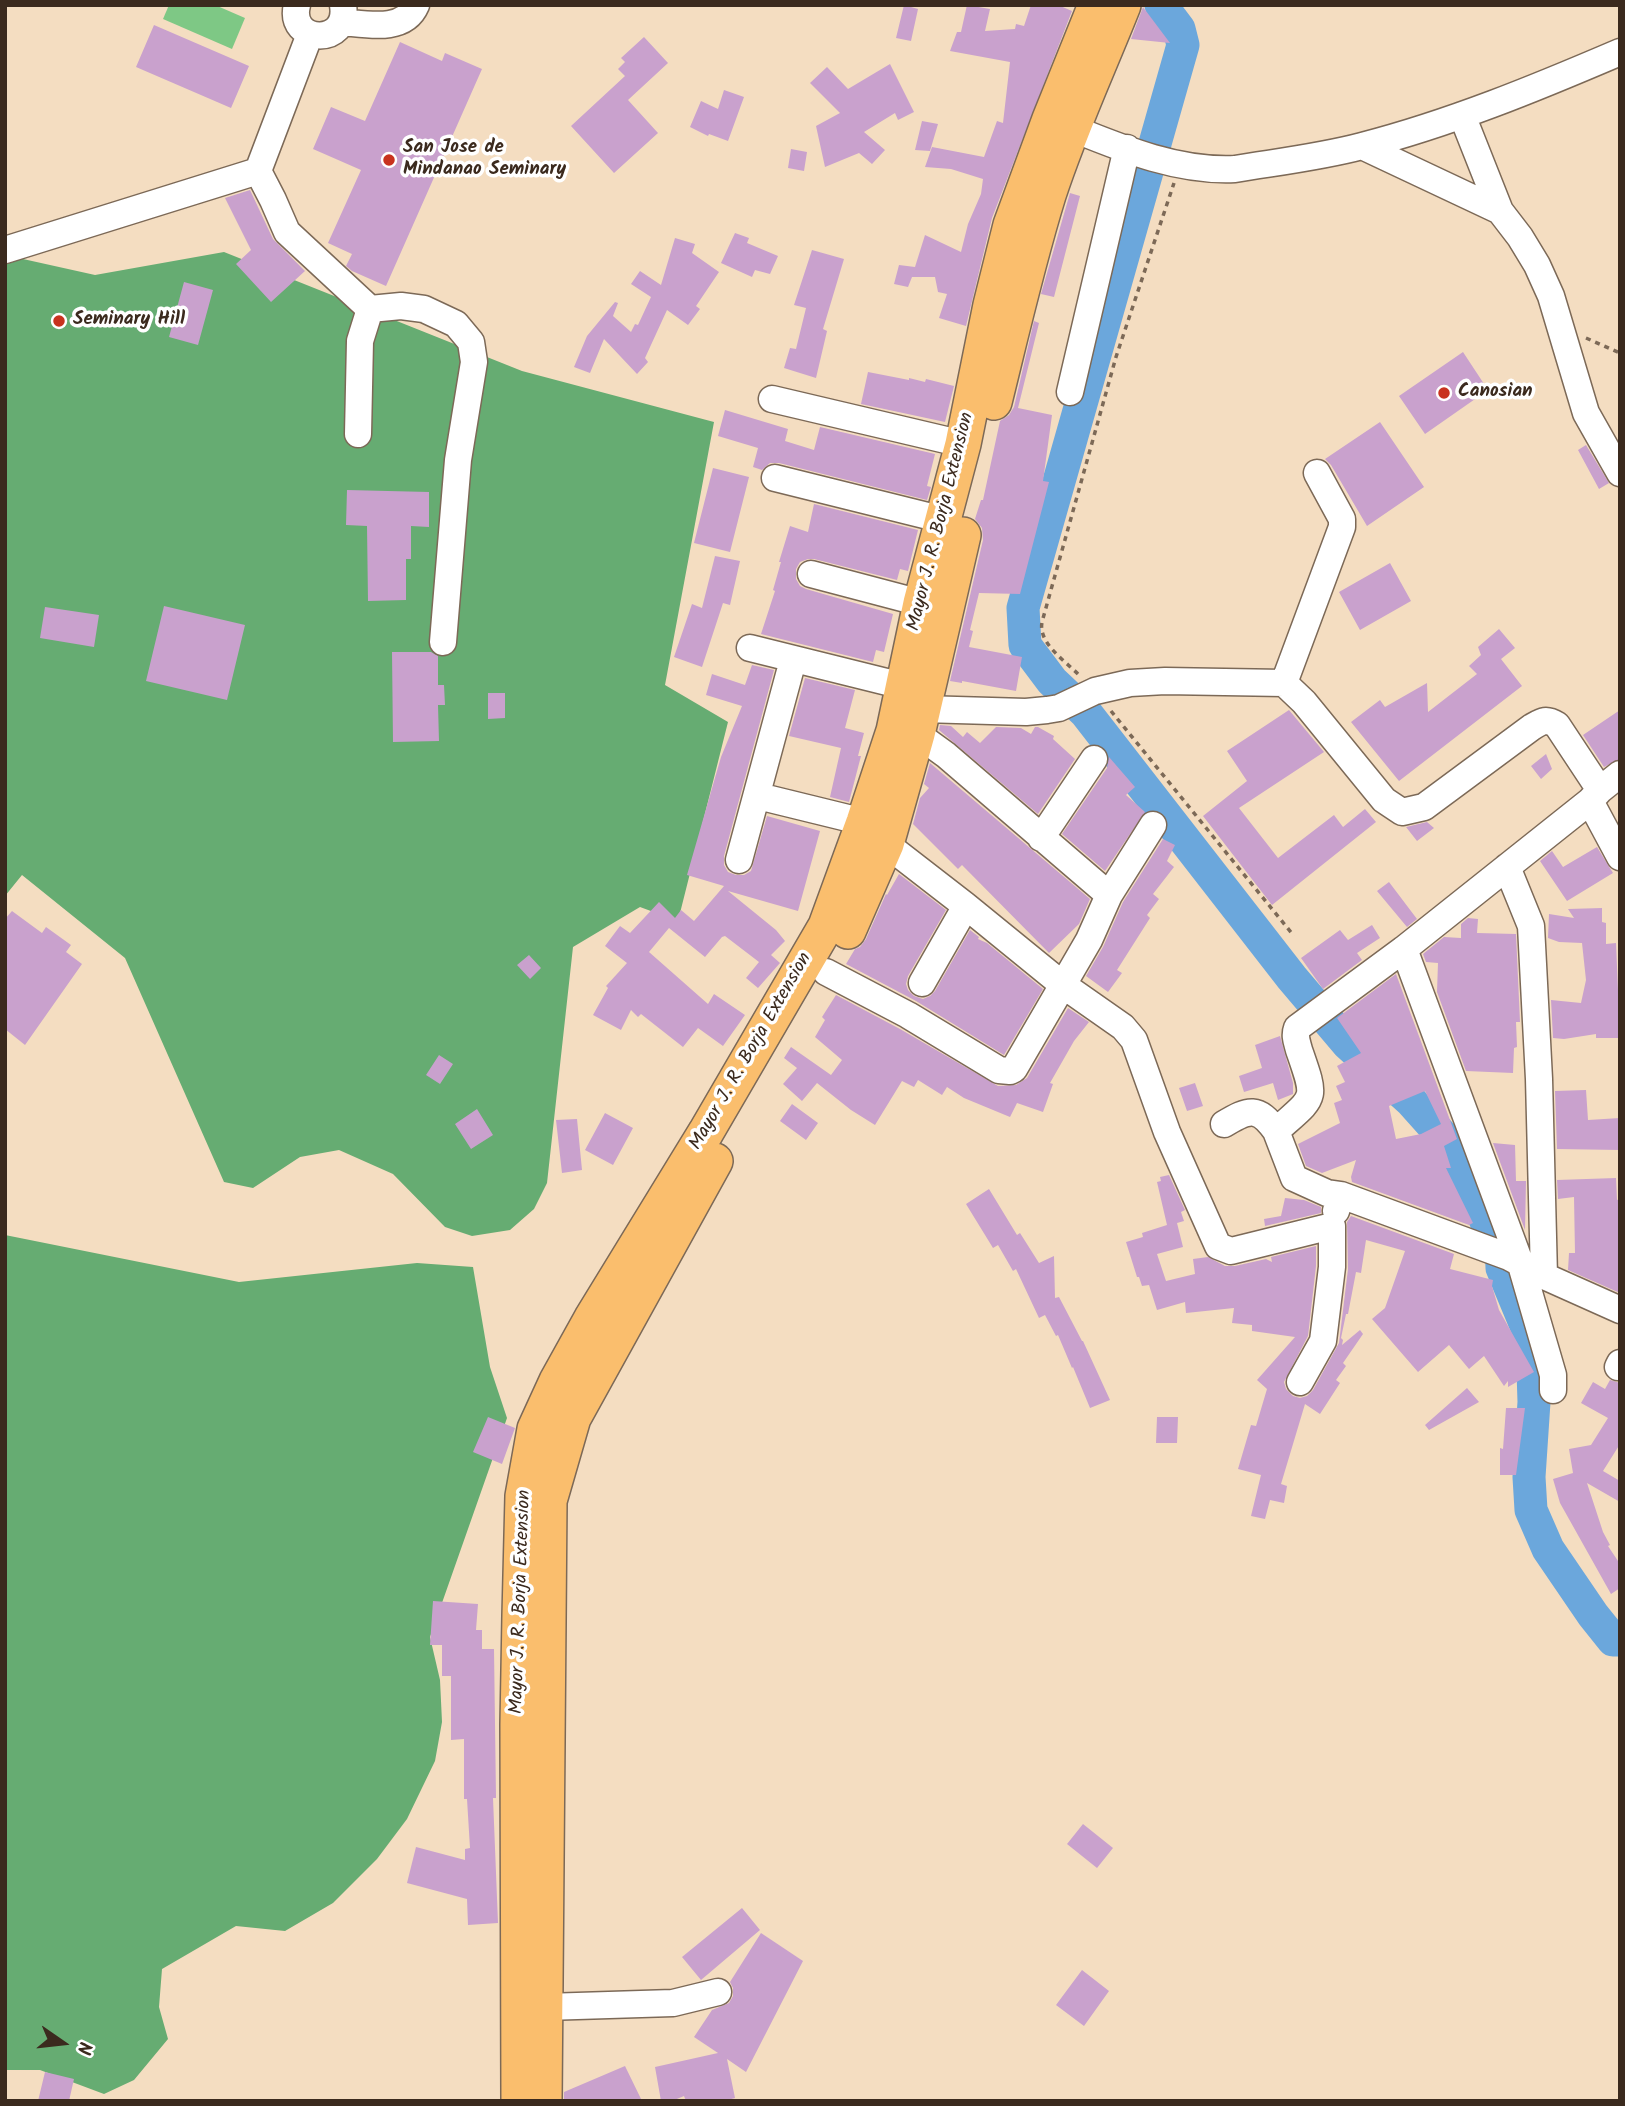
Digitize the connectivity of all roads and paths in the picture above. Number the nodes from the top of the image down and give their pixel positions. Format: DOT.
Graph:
graph roads {
  1 [pos="297,5"];
  2 [pos="416,5"];
  3 [pos="1096,5"];
  4 [pos="1123,5"];
  5 [pos="343,14"];
  6 [pos="310,34"];
  7 [pos="1620,52"];
  8 [pos="1462,115"];
  9 [pos="1061,124"];
  10 [pos="1362,146"];
  11 [pos="1153,157"];
  12 [pos="258,171"];
  13 [pos="1500,211"];
  14 [pos="5,250"];
  15 [pos="370,309"];
  16 [pos="1561,327"];
  17 [pos="1620,353"];
  18 [pos="1070,392"];
  19 [pos="772,399"];
  20 [pos="982,405"];
  21 [pos="358,434"];
  22 [pos="962,444"];
  23 [pos="1317,473"];
  24 [pos="1620,473"];
  25 [pos="775,478"];
  26 [pos="944,520"];
  27 [pos="811,573"];
  28 [pos="921,603"];
  29 [pos="443,642"];
  30 [pos="750,648"];
  31 [pos="793,660"];
  32 [pos="1284,683"];
  33 [pos="1079,699"];
  34 [pos="907,714"];
  35 [pos="1094,760"];
  36 [pos="1603,788"];
  37 [pos="758,796"];
  38 [pos="1153,825"];
  39 [pos="875,833"];
  40 [pos="1041,838"];
  41 [pos="1620,857"];
  42 [pos="739,860"];
  43 [pos="1507,867"];
  44 [pos="1109,895"];
  45 [pos="966,906"];
  46 [pos="835,932"];
  47 [pos="1294,936"];
  48 [pos="1404,949"];
  49 [pos="826,972"];
  50 [pos="922,983"];
  51 [pos="1063,985"];
  52 [pos="1224,1124"];
  53 [pos="1276,1131"];
  54 [pos="1341,1195"];
  55 [pos="1332,1226"];
  56 [pos="1517,1263"];
  57 [pos="1620,1310"];
  58 [pos="606,1325"];
  59 [pos="1300,1382"];
  60 [pos="1553,1390"];
  61 [pos="718,1992"];
  62 [pos="545,2007"];
  63 [pos="519,2101"];
  64 [pos="544,2101"];
  1 -- 6 [label="street"];
  2 -- 5 [label="street"];
  3 -- 9 [label="main road, Mayor J. R. Borja Extension"];
  4 -- 9 [label="main road, Mayor J. R. Borja Extension"];
  5 -- 6 [label="street"];
  6 -- 12 [label="street"];
  7 -- 8 [label="street"];
  8 -- 10 [label="street"];
  8 -- 13 [label="street"];
  9 -- 11 [label="street"];
  9 -- 20 [label="main road, Mayor J. R. Borja Extension"];
  10 -- 11 [label="street"];
  10 -- 13 [label="street"];
  11 -- 18 [label="street"];
  11 -- 33 [label="path"];
  12 -- 14 [label="street"];
  12 -- 15 [label="street"];
  13 -- 16 [label="street"];
  15 -- 21 [label="street"];
  15 -- 29 [label="street"];
  16 -- 17 [label="path"];
  16 -- 24 [label="street"];
  19 -- 22 [label="street"];
  20 -- 22 [label="main road, Mayor J. R. Borja Extension"];
  20 -- 34 [label="main road, Mayor J. R. Borja Extension"];
  22 -- 26 [label="main road, Mayor J. R. Borja Extension"];
  23 -- 32 [label="street"];
  25 -- 26 [label="street"];
  26 -- 28 [label="main road, Mayor J. R. Borja Extension"];
  27 -- 28 [label="street"];
  28 -- 34 [label="main road, Mayor J. R. Borja Extension"];
  30 -- 31 [label="street"];
  31 -- 34 [label="street"];
  31 -- 37 [label="street"];
  32 -- 33 [label="street"];
  32 -- 36 [label="street"];
  33 -- 34 [label="street"];
  33 -- 47 [label="path"];
  34 -- 39 [label="main road, Mayor J. R. Borja Extension"];
  34 -- 40 [label="street"];
  35 -- 40 [label="street"];
  36 -- 41 [label="street"];
  36 -- 43 [label="street"];
  37 -- 39 [label="street"];
  37 -- 42 [label="street"];
  38 -- 44 [label="street"];
  39 -- 45 [label="street"];
  39 -- 46 [label="main road, Mayor J. R. Borja Extension"];
  40 -- 44 [label="street"];
  43 -- 48 [label="street"];
  43 -- 56 [label="street"];
  44 -- 51 [label="street"];
  45 -- 50 [label="street"];
  45 -- 51 [label="street"];
  46 -- 49 [label="main road, Mayor J. R. Borja Extension"];
  46 -- 58 [label="main road, Mayor J. R. Borja Extension"];
  48 -- 53 [label="street"];
  48 -- 56 [label="street"];
  49 -- 51 [label="street"];
  49 -- 58 [label="main road, Mayor J. R. Borja Extension"];
  51 -- 55 [label="street"];
  52 -- 53 [label="street"];
  53 -- 54 [label="street"];
  54 -- 55 [label="street"];
  54 -- 56 [label="street"];
  55 -- 59 [label="street"];
  56 -- 57 [label="street"];
  56 -- 60 [label="street"];
  58 -- 62 [label="main road, Mayor J. R. Borja Extension"];
  58 -- 63 [label="main road, Mayor J. R. Borja Extension"];
  61 -- 62 [label="street"];
  62 -- 64 [label="main road, Mayor J. R. Borja Extension"];
}
